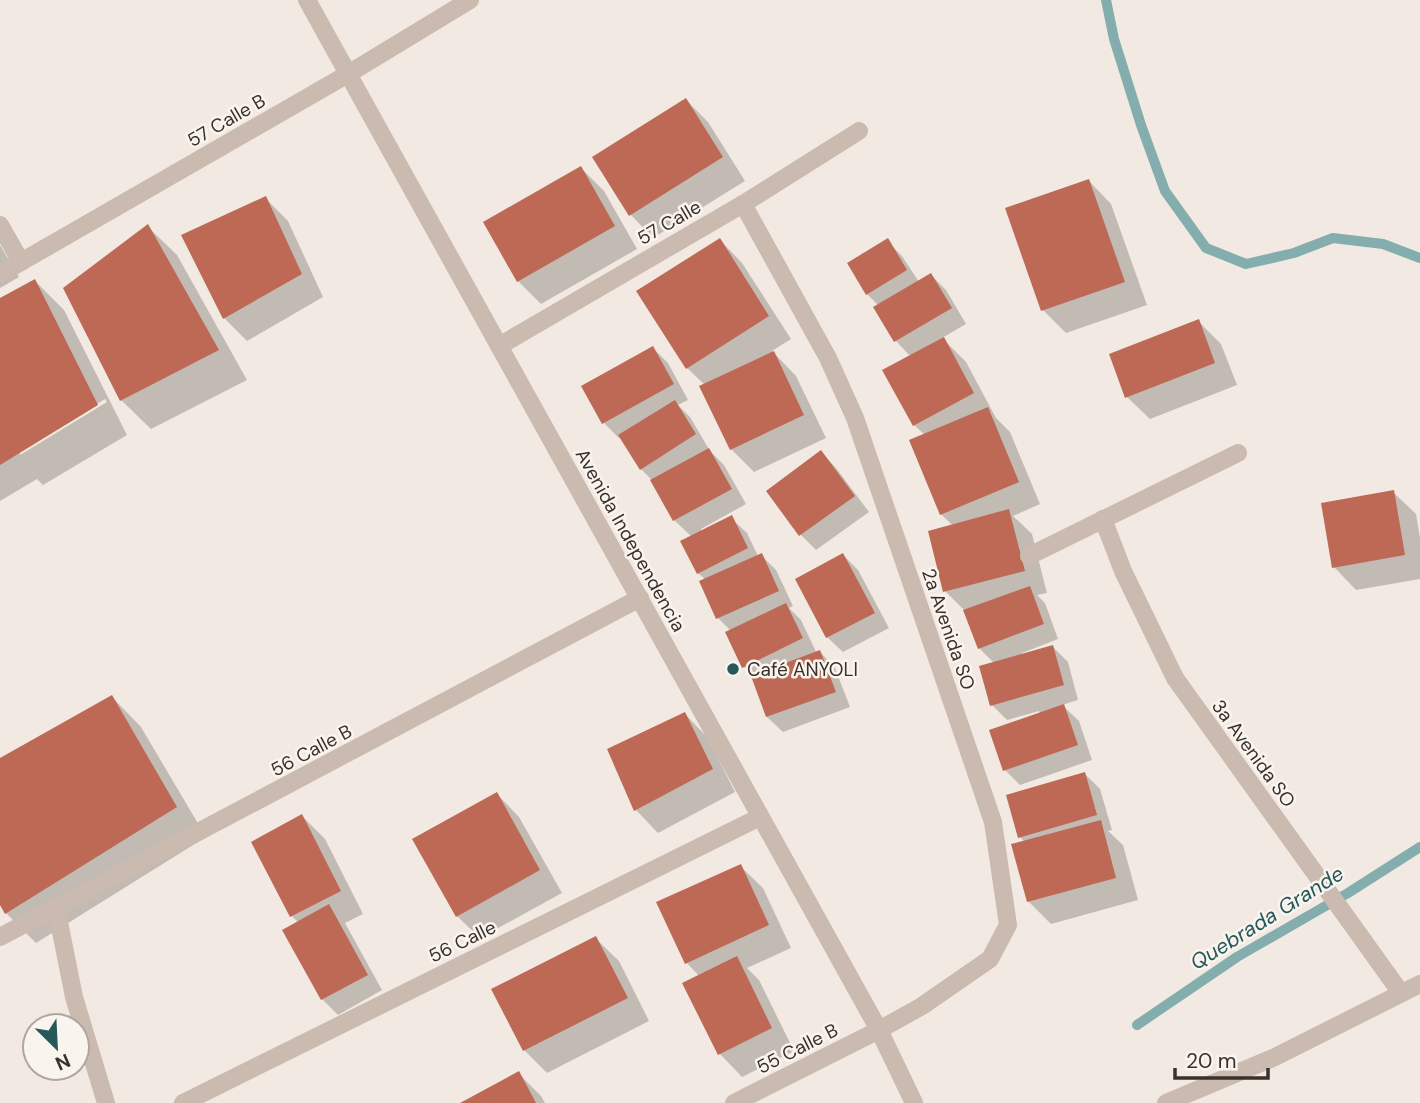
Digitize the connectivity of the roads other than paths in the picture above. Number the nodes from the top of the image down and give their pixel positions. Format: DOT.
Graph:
graph roads {
  1 [pos="307,0"];
  2 [pos="470,0"];
  3 [pos="348,74"];
  4 [pos="859,131"];
  5 [pos="743,204"];
  6 [pos="0,225"];
  7 [pos="21,262"];
  8 [pos="0,274"];
  9 [pos="499,346"];
  10 [pos="1238,453"];
  11 [pos="1103,519"];
  12 [pos="1029,556"];
  13 [pos="640,598"];
  14 [pos="760,817"];
  15 [pos="56,907"];
  16 [pos="0,937"];
  17 [pos="1420,985"];
  18 [pos="1401,993"];
  19 [pos="879,1030"];
  20 [pos="106,1103"];
  21 [pos="183,1103"];
  22 [pos="734,1103"];
  23 [pos="914,1103"];
  24 [pos="1166,1103"];
  1 -- 3 [label="street, Avenida Independencia"];
  2 -- 3 [label="street, 57 Calle B"];
  3 -- 7 [label="street, 57 Calle B"];
  3 -- 9 [label="street, Avenida Independencia"];
  4 -- 5 [label="street, 57 Calle"];
  5 -- 9 [label="street, 57 Calle"];
  5 -- 19 [label="street, 2a Avenida SO"];
  6 -- 7 [label="street"];
  7 -- 8 [label="street, 57 Calle B"];
  9 -- 13 [label="street, Avenida Independencia"];
  10 -- 11 [label="street"];
  11 -- 12 [label="street"];
  11 -- 18 [label="street, 3a Avenida SO"];
  13 -- 14 [label="street, Avenida Independencia"];
  13 -- 15 [label="street, 56 Calle B"];
  14 -- 19 [label="street, Avenida Independencia"];
  14 -- 21 [label="street, 56 Calle"];
  15 -- 16 [label="street, 56 Calle B"];
  15 -- 20 [label="street"];
  17 -- 18 [label="street"];
  18 -- 24 [label="street"];
  19 -- 22 [label="street, 55 Calle B"];
  19 -- 23 [label="street, Avenida Independencia"];
}
